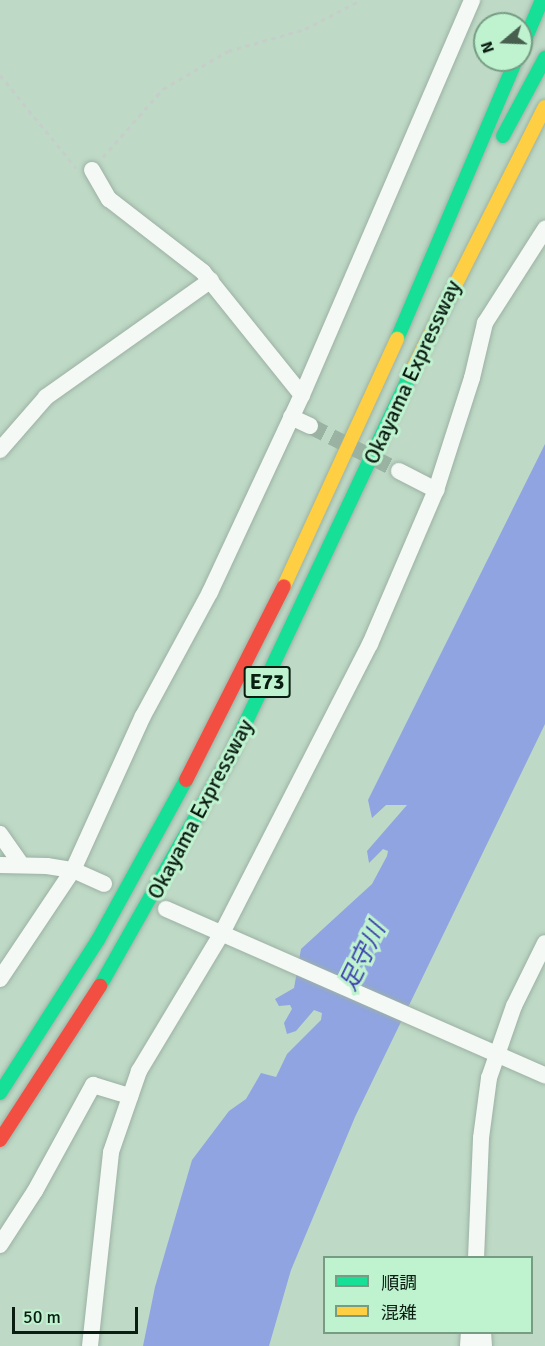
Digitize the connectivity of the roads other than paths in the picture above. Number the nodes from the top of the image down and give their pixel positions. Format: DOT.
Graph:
graph roads {
  1 [pos="472,0"];
  2 [pos="542,0"];
  3 [pos="533,21"];
  4 [pos="545,58"];
  5 [pos="511,72"];
  6 [pos="545,107"];
  7 [pos="545,121"];
  8 [pos="92,170"];
  9 [pos="495,202"];
  10 [pos="545,229"];
  11 [pos="211,280"];
  12 [pos="411,309"];
  13 [pos="302,395"];
  14 [pos="291,417"];
  15 [pos="310,426"];
  16 [pos="0,450"];
  17 [pos="399,471"];
  18 [pos="436,490"];
  19 [pos="0,834"];
  20 [pos="21,864"];
  21 [pos="0,865"];
  22 [pos="73,870"];
  23 [pos="104,884"];
  24 [pos="166,909"];
  25 [pos="228,935"];
  26 [pos="545,943"];
  27 [pos="0,980"];
  28 [pos="493,1052"];
  29 [pos="545,1075"];
  30 [pos="0,1093"];
  31 [pos="130,1096"];
  32 [pos="0,1140"];
  33 [pos="0,1245"];
  34 [pos="476,1256"];
  35 [pos="90,1346"];
  1 -- 13 [label="street"];
  2 -- 3 [label="highway"];
  4 -- 12 [label="highway"];
  5 -- 12 [label="highway"];
  6 -- 9 [label="highway"];
  7 -- 9 [label="highway"];
  8 -- 11 [label="street"];
  9 -- 32 [label="highway, Okayama Expressway / E73"];
  10 -- 18 [label="street"];
  11 -- 13 [label="street"];
  11 -- 16 [label="street"];
  12 -- 30 [label="highway, Okayama Expressway / E73"];
  13 -- 14 [label="street"];
  14 -- 15 [label="street"];
  14 -- 22 [label="street"];
  17 -- 18 [label="street"];
  18 -- 25 [label="street"];
  19 -- 20 [label="street"];
  20 -- 21 [label="street"];
  20 -- 22 [label="street"];
  22 -- 23 [label="street"];
  22 -- 27 [label="street"];
  24 -- 25 [label="street"];
  25 -- 28 [label="street"];
  25 -- 31 [label="street"];
  26 -- 28 [label="street"];
  28 -- 29 [label="street"];
  28 -- 34 [label="street"];
  31 -- 33 [label="street"];
  31 -- 35 [label="street"];
}
